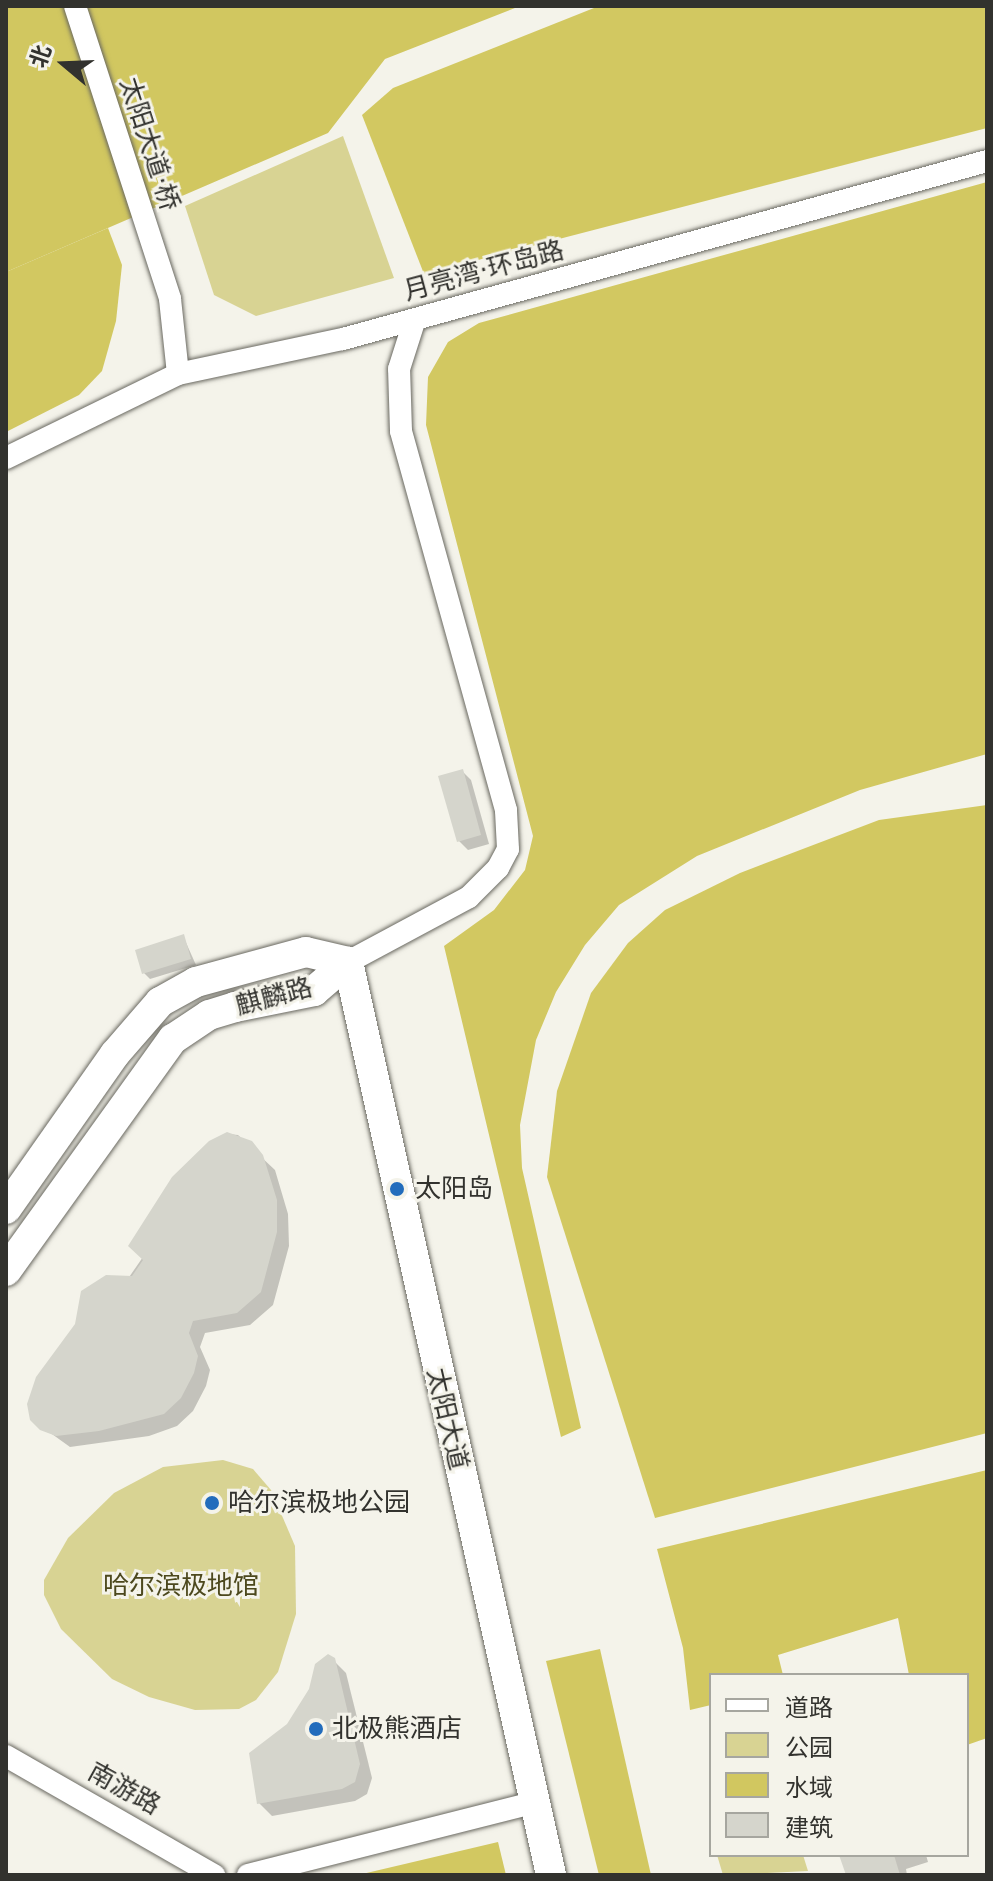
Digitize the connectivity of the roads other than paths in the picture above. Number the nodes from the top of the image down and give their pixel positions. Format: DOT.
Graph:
graph roads {
  1 [pos="75,6"];
  2 [pos="987,161"];
  3 [pos="415,319"];
  4 [pos="178,374"];
  5 [pos="6,458"];
  6 [pos="348,962"];
  7 [pos="6,1209"];
  8 [pos="6,1271"];
  9 [pos="6,1756"];
  10 [pos="533,1803"];
  11 [pos="214,1875"];
  12 [pos="248,1875"];
  13 [pos="551,1875"];
  1 -- 4 [label="street, 太阳大道·桥"];
  2 -- 3 [label="street, 月亮湾·环岛路"];
  3 -- 4 [label="street, 月亮湾·环岛路"];
  3 -- 6 [label="street"];
  4 -- 5 [label="street, 月亮湾·环岛路"];
  6 -- 7 [label="main road, 麒麟路"];
  6 -- 8 [label="main road, 麒麟路"];
  6 -- 10 [label="main road, 太阳大道"];
  9 -- 11 [label="street, 南游路"];
  10 -- 12 [label="street"];
  10 -- 13 [label="main road, 太阳大道"];
}
